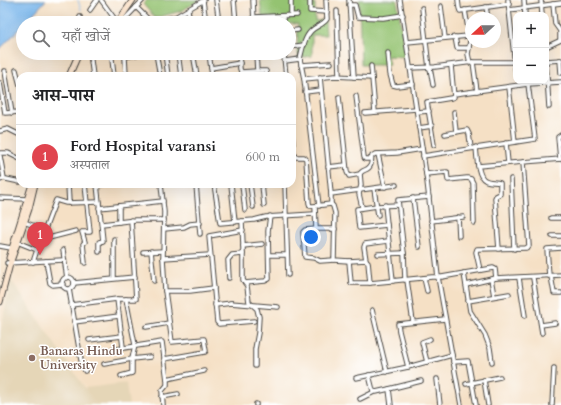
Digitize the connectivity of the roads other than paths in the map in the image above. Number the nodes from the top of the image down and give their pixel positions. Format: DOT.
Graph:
graph roads {
  1 [pos="97,0"];
  2 [pos="101,0"];
  3 [pos="143,0"];
  4 [pos="203,0"];
  5 [pos="216,0"];
  6 [pos="234,0"];
  7 [pos="253,0"];
  8 [pos="291,0"];
  9 [pos="310,0"];
  10 [pos="326,0"];
  11 [pos="349,0"];
  12 [pos="402,0"];
  13 [pos="458,0"];
  14 [pos="524,0"];
  15 [pos="541,0"];
  16 [pos="131,2"];
  17 [pos="509,2"];
  18 [pos="561,2"];
  19 [pos="553,4"];
  20 [pos="349,5"];
  21 [pos="542,5"];
  22 [pos="441,6"];
  23 [pos="136,7"];
  24 [pos="486,7"];
  25 [pos="422,8"];
  26 [pos="525,8"];
  27 [pos="90,10"];
  28 [pos="188,10"];
  29 [pos="465,10"];
  30 [pos="509,10"];
  31 [pos="337,11"];
  32 [pos="327,12"];
  33 [pos="487,12"];
  34 [pos="526,12"];
  35 [pos="542,12"];
  36 [pos="291,15"];
  37 [pos="297,15"];
  38 [pos="403,15"];
  39 [pos="116,16"];
  40 [pos="124,16"];
  41 [pos="127,16"];
  42 [pos="146,16"];
  43 [pos="175,16"];
  44 [pos="189,16"];
  45 [pos="205,16"];
  46 [pos="218,16"];
  47 [pos="235,16"];
  48 [pos="254,16"];
  49 [pos="283,16"];
  50 [pos="465,36"];
  51 [pos="455,37"];
  52 [pos="445,38"];
  53 [pos="426,40"];
  54 [pos="561,40"];
  55 [pos="407,42"];
  56 [pos="304,45"];
  57 [pos="296,46"];
  58 [pos="549,46"];
  59 [pos="465,48"];
  60 [pos="469,48"];
  61 [pos="515,48"];
  62 [pos="388,53"];
  63 [pos="300,59"];
  64 [pos="76,60"];
  65 [pos="91,60"];
  66 [pos="112,60"];
  67 [pos="125,60"];
  68 [pos="157,60"];
  69 [pos="166,60"];
  70 [pos="179,60"];
  71 [pos="194,60"];
  72 [pos="210,60"];
  73 [pos="240,60"];
  74 [pos="256,60"];
  75 [pos="292,60"];
  76 [pos="296,60"];
  77 [pos="549,60"];
  78 [pos="561,60"];
  79 [pos="285,61"];
  80 [pos="513,62"];
  81 [pos="240,63"];
  82 [pos="331,63"];
  83 [pos="471,63"];
  84 [pos="301,65"];
  85 [pos="371,66"];
  86 [pos="452,66"];
  87 [pos="211,68"];
  88 [pos="410,68"];
  89 [pos="430,68"];
  90 [pos="5,71"];
  91 [pos="257,71"];
  92 [pos="71,72"];
  93 [pos="92,72"];
  94 [pos="114,72"];
  95 [pos="126,72"];
  96 [pos="159,72"];
  97 [pos="167,72"];
  98 [pos="181,72"];
  99 [pos="196,72"];
  100 [pos="212,72"];
  101 [pos="242,72"];
  102 [pos="252,72"];
  103 [pos="266,72"];
  104 [pos="286,72"];
  105 [pos="561,73"];
  106 [pos="339,76"];
  107 [pos="320,77"];
  108 [pos="354,77"];
  109 [pos="372,78"];
  110 [pos="304,79"];
  111 [pos="561,82"];
  112 [pos="0,83"];
  113 [pos="549,83"];
  114 [pos="412,84"];
  115 [pos="528,84"];
  116 [pos="548,84"];
  117 [pos="433,85"];
  118 [pos="509,87"];
  119 [pos="322,90"];
  120 [pos="477,91"];
  121 [pos="305,92"];
  122 [pos="454,94"];
  123 [pos="356,96"];
  124 [pos="339,97"];
  125 [pos="549,107"];
  126 [pos="416,111"];
  127 [pos="429,111"];
  128 [pos="16,112"];
  129 [pos="375,112"];
  130 [pos="454,112"];
  131 [pos="12,113"];
  132 [pos="365,113"];
  133 [pos="432,126"];
  134 [pos="419,128"];
  135 [pos="0,131"];
  136 [pos="456,132"];
  137 [pos="16,133"];
  138 [pos="445,134"];
  139 [pos="561,135"];
  140 [pos="515,142"];
  141 [pos="506,143"];
  142 [pos="434,145"];
  143 [pos="476,147"];
  144 [pos="471,148"];
  145 [pos="422,149"];
  146 [pos="0,153"];
  147 [pos="378,154"];
  148 [pos="0,156"];
  149 [pos="423,156"];
  150 [pos="16,157"];
  151 [pos="296,157"];
  152 [pos="371,159"];
  153 [pos="560,159"];
  154 [pos="523,162"];
  155 [pos="508,163"];
  156 [pos="346,165"];
  157 [pos="478,166"];
  158 [pos="328,167"];
  159 [pos="360,174"];
  160 [pos="426,174"];
  161 [pos="511,179"];
  162 [pos="0,180"];
  163 [pos="6,180"];
  164 [pos="16,181"];
  165 [pos="396,185"];
  166 [pos="385,187"];
  167 [pos="31,188"];
  168 [pos="31,188"];
  169 [pos="68,188"];
  170 [pos="85,188"];
  171 [pos="97,188"];
  172 [pos="161,188"];
  173 [pos="196,188"];
  174 [pos="215,188"];
  175 [pos="231,188"];
  176 [pos="242,188"];
  177 [pos="251,188"];
  178 [pos="262,188"];
  179 [pos="285,188"];
  180 [pos="374,189"];
  181 [pos="359,191"];
  182 [pos="331,194"];
  183 [pos="429,196"];
  184 [pos="0,198"];
  185 [pos="413,198"];
  186 [pos="27,199"];
  187 [pos="163,201"];
  188 [pos="69,202"];
  189 [pos="86,202"];
  190 [pos="99,202"];
  191 [pos="331,204"];
  192 [pos="264,205"];
  193 [pos="385,205"];
  194 [pos="398,205"];
  195 [pos="119,206"];
  196 [pos="317,206"];
  197 [pos="377,206"];
  198 [pos="253,207"];
  199 [pos="362,207"];
  200 [pos="99,208"];
  201 [pos="245,210"];
  202 [pos="314,214"];
  203 [pos="378,215"];
  204 [pos="270,216"];
  205 [pos="286,216"];
  206 [pos="458,217"];
  207 [pos="463,217"];
  208 [pos="551,218"];
  209 [pos="561,218"];
  210 [pos="131,220"];
  211 [pos="164,220"];
  212 [pos="242,221"];
  213 [pos="431,221"];
  214 [pos="24,222"];
  215 [pos="119,222"];
  216 [pos="235,222"];
  217 [pos="200,223"];
  218 [pos="474,223"];
  219 [pos="102,224"];
  220 [pos="387,225"];
  221 [pos="164,229"];
  222 [pos="316,229"];
  223 [pos="335,229"];
  224 [pos="45,230"];
  225 [pos="243,230"];
  226 [pos="76,231"];
  227 [pos="200,234"];
  228 [pos="459,236"];
  229 [pos="552,236"];
  230 [pos="561,236"];
  231 [pos="41,240"];
  232 [pos="114,240"];
  233 [pos="388,241"];
  234 [pos="17,242"];
  235 [pos="262,244"];
  236 [pos="0,246"];
  237 [pos="243,246"];
  238 [pos="11,248"];
  239 [pos="419,248"];
  240 [pos="561,248"];
  241 [pos="499,249"];
  242 [pos="514,249"];
  243 [pos="37,250"];
  244 [pos="63,250"];
  245 [pos="151,251"];
  246 [pos="163,251"];
  247 [pos="99,252"];
  248 [pos="143,252"];
  249 [pos="404,253"];
  250 [pos="243,254"];
  251 [pos="378,254"];
  252 [pos="389,254"];
  253 [pos="210,255"];
  254 [pos="287,255"];
  255 [pos="269,256"];
  256 [pos="163,258"];
  257 [pos="63,260"];
  258 [pos="334,260"];
  259 [pos="366,260"];
  260 [pos="46,261"];
  261 [pos="348,261"];
  262 [pos="33,262"];
  263 [pos="8,263"];
  264 [pos="85,263"];
  265 [pos="480,270"];
  266 [pos="464,273"];
  267 [pos="288,275"];
  268 [pos="561,275"];
  269 [pos="550,276"];
  270 [pos="135,277"];
  271 [pos="438,277"];
  272 [pos="67,278"];
  273 [pos="114,278"];
  274 [pos="229,278"];
  275 [pos="424,278"];
  276 [pos="518,278"];
  277 [pos="533,278"];
  278 [pos="494,279"];
  279 [pos="406,280"];
  280 [pos="154,281"];
  281 [pos="392,282"];
  282 [pos="74,283"];
  283 [pos="245,283"];
  284 [pos="370,283"];
  285 [pos="62,284"];
  286 [pos="466,285"];
  287 [pos="214,288"];
  288 [pos="68,290"];
  289 [pos="165,291"];
  290 [pos="427,291"];
  291 [pos="0,292"];
  292 [pos="561,293"];
  293 [pos="509,294"];
  294 [pos="494,296"];
  295 [pos="117,299"];
  296 [pos="126,299"];
  297 [pos="468,301"];
  298 [pos="0,302"];
  299 [pos="249,302"];
  300 [pos="230,303"];
  301 [pos="71,305"];
  302 [pos="215,305"];
  303 [pos="253,305"];
  304 [pos="278,307"];
  305 [pos="372,310"];
  306 [pos="119,316"];
  307 [pos="525,316"];
  308 [pos="445,319"];
  309 [pos="254,320"];
  310 [pos="74,322"];
  311 [pos="413,322"];
  312 [pos="169,323"];
  313 [pos="555,323"];
  314 [pos="541,325"];
  315 [pos="146,327"];
  316 [pos="542,333"];
  317 [pos="122,336"];
  318 [pos="430,339"];
  319 [pos="89,340"];
  320 [pos="135,345"];
  321 [pos="123,347"];
  322 [pos="111,350"];
  323 [pos="452,355"];
  324 [pos="150,357"];
  325 [pos="132,359"];
  326 [pos="164,359"];
  327 [pos="427,362"];
  328 [pos="453,362"];
  329 [pos="492,362"];
  330 [pos="104,364"];
  331 [pos="255,366"];
  332 [pos="408,367"];
  333 [pos="554,368"];
  334 [pos="84,371"];
  335 [pos="204,371"];
  336 [pos="386,372"];
  337 [pos="369,375"];
  338 [pos="121,376"];
  339 [pos="500,377"];
  340 [pos="356,378"];
  341 [pos="167,379"];
  342 [pos="436,379"];
  343 [pos="484,380"];
  344 [pos="421,381"];
  345 [pos="472,383"];
  346 [pos="466,384"];
  347 [pos="389,389"];
  348 [pos="374,392"];
  349 [pos="178,394"];
  350 [pos="162,397"];
  351 [pos="360,399"];
  352 [pos="163,405"];
  353 [pos="391,405"];
  354 [pos="440,405"];
  355 [pos="461,405"];
  356 [pos="476,405"];
  357 [pos="488,405"];
  358 [pos="552,405"];
  1 -- 27 [label="street"];
  2 -- 39 [label="street"];
  3 -- 23 [label="street"];
  4 -- 28 [label="street"];
  4 -- 45 [label="street"];
  5 -- 46 [label="street"];
  6 -- 47 [label="street"];
  7 -- 48 [label="street"];
  8 -- 36 [label="street"];
  9 -- 32 [label="street"];
  10 -- 32 [label="street"];
  11 -- 20 [label="street"];
  12 -- 38 [label="street"];
  13 -- 29 [label="street"];
  14 -- 26 [label="street"];
  15 -- 21 [label="street"];
  16 -- 40 [label="main road"];
  17 -- 24 [label="street"];
  17 -- 30 [label="street"];
  18 -- 19 [label="street"];
  19 -- 21 [label="street"];
  19 -- 54 [label="street"];
  20 -- 38 [label="street"];
  20 -- 108 [label="street"];
  21 -- 26 [label="street"];
  21 -- 35 [label="street"];
  22 -- 52 [label="street"];
  23 -- 41 [label="street"];
  23 -- 42 [label="street"];
  24 -- 29 [label="street"];
  24 -- 33 [label="street"];
  25 -- 53 [label="street"];
  26 -- 30 [label="street"];
  26 -- 34 [label="street"];
  28 -- 43 [label="street"];
  28 -- 44 [label="street"];
  30 -- 61 [label="street"];
  31 -- 106 [label="street"];
  32 -- 56 [label="street"];
  36 -- 37 [label="street"];
  36 -- 49 [label="street"];
  38 -- 55 [label="street"];
  50 -- 51 [label="street"];
  51 -- 52 [label="street"];
  51 -- 59 [label="street"];
  52 -- 53 [label="street"];
  53 -- 55 [label="street"];
  53 -- 89 [label="street"];
  54 -- 58 [label="street"];
  55 -- 88 [label="street"];
  56 -- 57 [label="street"];
  56 -- 63 [label="street"];
  60 -- 83 [label="street"];
  62 -- 114 [label="street"];
  63 -- 76 [label="street"];
  63 -- 84 [label="street"];
  64 -- 92 [label="main road"];
  65 -- 93 [label="street"];
  66 -- 94 [label="street"];
  67 -- 95 [label="street"];
  68 -- 96 [label="street"];
  69 -- 97 [label="street"];
  70 -- 98 [label="street"];
  71 -- 99 [label="street"];
  72 -- 87 [label="street"];
  73 -- 81 [label="street"];
  74 -- 91 [label="street"];
  75 -- 79 [label="street"];
  77 -- 78 [label="street"];
  78 -- 105 [label="street"];
  79 -- 104 [label="street"];
  80 -- 83 [label="street"];
  81 -- 87 [label="street"];
  81 -- 101 [label="street"];
  82 -- 84 [label="street"];
  83 -- 86 [label="street"];
  83 -- 120 [label="street"];
  84 -- 110 [label="street"];
  85 -- 109 [label="street"];
  86 -- 89 [label="street"];
  86 -- 122 [label="street"];
  87 -- 100 [label="street"];
  88 -- 89 [label="street"];
  88 -- 114 [label="street"];
  89 -- 117 [label="street"];
  90 -- 131 [label="street"];
  91 -- 102 [label="street"];
  91 -- 103 [label="street"];
  106 -- 107 [label="street"];
  106 -- 108 [label="street"];
  107 -- 110 [label="street"];
  107 -- 119 [label="street"];
  108 -- 109 [label="street"];
  109 -- 129 [label="street"];
  110 -- 121 [label="street"];
  111 -- 113 [label="street"];
  112 -- 131 [label="street"];
  114 -- 126 [label="street"];
  115 -- 118 [label="street"];
  115 -- 140 [label="street"];
  116 -- 125 [label="street"];
  118 -- 120 [label="street"];
  118 -- 140 [label="street"];
  119 -- 121 [label="street"];
  119 -- 158 [label="street"];
  120 -- 122 [label="street"];
  121 -- 196 [label="street"];
  122 -- 127 [label="street"];
  123 -- 152 [label="street"];
  124 -- 156 [label="street"];
  126 -- 127 [label="street"];
  126 -- 129 [label="street"];
  126 -- 134 [label="street"];
  127 -- 133 [label="street"];
  128 -- 131 [label="street"];
  129 -- 132 [label="street"];
  130 -- 136 [label="street"];
  133 -- 134 [label="street"];
  133 -- 142 [label="street"];
  134 -- 145 [label="street"];
  135 -- 137 [label="street"];
  136 -- 138 [label="street"];
  136 -- 144 [label="street"];
  139 -- 153 [label="street"];
  140 -- 141 [label="street"];
  141 -- 143 [label="street"];
  141 -- 155 [label="street"];
  143 -- 144 [label="street"];
  143 -- 157 [label="street"];
  144 -- 149 [label="street"];
  145 -- 147 [label="street"];
  145 -- 149 [label="street"];
  146 -- 150 [label="street"];
  147 -- 152 [label="street"];
  147 -- 166 [label="street"];
  148 -- 162 [label="street"];
  149 -- 160 [label="street"];
  151 -- 196 [label="street"];
  152 -- 159 [label="street"];
  153 -- 154 [label="street"];
  154 -- 155 [label="street"];
  154 -- 242 [label="street"];
  155 -- 157 [label="street"];
  156 -- 158 [label="street"];
  156 -- 159 [label="street"];
  157 -- 241 [label="street"];
  158 -- 182 [label="street"];
  159 -- 181 [label="street"];
  160 -- 183 [label="street"];
  160 -- 218 [label="street"];
  161 -- 242 [label="street"];
  163 -- 164 [label="street"];
  165 -- 166 [label="street"];
  166 -- 180 [label="street"];
  167 -- 186 [label="main road"];
  168 -- 214 [label="main road"];
  169 -- 188 [label="street"];
  170 -- 189 [label="street"];
  171 -- 190 [label="street"];
  172 -- 187 [label="street"];
  173 -- 217 [label="street"];
  174 -- 216 [label="street"];
  175 -- 216 [label="street"];
  176 -- 201 [label="street"];
  177 -- 198 [label="street"];
  178 -- 192 [label="street"];
  179 -- 205 [label="street"];
  180 -- 181 [label="street"];
  180 -- 197 [label="street"];
  181 -- 182 [label="street"];
  181 -- 199 [label="street"];
  182 -- 191 [label="street"];
  183 -- 185 [label="street"];
  183 -- 213 [label="street"];
  184 -- 186 [label="street"];
  185 -- 194 [label="street"];
  185 -- 239 [label="street"];
  186 -- 238 [label="main road"];
  187 -- 195 [label="street"];
  187 -- 211 [label="street"];
  188 -- 189 [label="street"];
  188 -- 224 [label="street"];
  189 -- 190 [label="street"];
  189 -- 264 [label="street"];
  190 -- 200 [label="street"];
  191 -- 196 [label="street"];
  191 -- 223 [label="street"];
  193 -- 194 [label="street"];
  193 -- 197 [label="street"];
  193 -- 220 [label="street"];
  194 -- 249 [label="street"];
  195 -- 200 [label="street"];
  195 -- 215 [label="street"];
  196 -- 202 [label="street"];
  197 -- 199 [label="street"];
  197 -- 203 [label="street"];
  199 -- 220 [label="street"];
  200 -- 219 [label="street"];
  202 -- 205 [label="street"];
  202 -- 222 [label="street"];
  204 -- 205 [label="street"];
  204 -- 212 [label="street"];
  204 -- 255 [label="street"];
  205 -- 254 [label="street"];
  206 -- 207 [label="street"];
  206 -- 213 [label="street"];
  206 -- 228 [label="street"];
  208 -- 209 [label="street"];
  210 -- 211 [label="street"];
  210 -- 215 [label="street"];
  210 -- 270 [label="street"];
  211 -- 221 [label="street"];
  212 -- 216 [label="street"];
  212 -- 225 [label="street"];
  213 -- 271 [label="street"];
  214 -- 224 [label="street"];
  214 -- 234 [label="main road"];
  215 -- 219 [label="street"];
  217 -- 221 [label="street"];
  217 -- 227 [label="street"];
  219 -- 247 [label="street"];
  220 -- 233 [label="street"];
  221 -- 246 [label="street"];
  222 -- 223 [label="street"];
  222 -- 258 [label="street"];
  223 -- 258 [label="street"];
  224 -- 231 [label="street"];
  225 -- 237 [label="street"];
  225 -- 253 [label="street"];
  226 -- 231 [label="street"];
  229 -- 230 [label="street"];
  231 -- 243 [label="street"];
  232 -- 273 [label="street"];
  233 -- 252 [label="street"];
  233 -- 259 [label="street"];
  234 -- 243 [label="street"];
  234 -- 263 [label="main road"];
  235 -- 237 [label="street"];
  236 -- 238 [label="street"];
  237 -- 250 [label="street"];
  238 -- 263 [label="main road"];
  240 -- 269 [label="street"];
  241 -- 242 [label="street"];
  241 -- 265 [label="street"];
  243 -- 262 [label="street"];
  244 -- 257 [label="street"];
  245 -- 246 [label="street"];
  245 -- 248 [label="street"];
  245 -- 280 [label="street"];
  246 -- 256 [label="street"];
  249 -- 252 [label="street"];
  249 -- 279 [label="street"];
  250 -- 274 [label="street"];
  250 -- 283 [label="street"];
  251 -- 252 [label="street"];
  252 -- 281 [label="street"];
  253 -- 256 [label="street"];
  253 -- 287 [label="street"];
  254 -- 255 [label="street"];
  254 -- 267 [label="street"];
  255 -- 283 [label="street"];
  256 -- 289 [label="street"];
  257 -- 260 [label="street"];
  257 -- 272 [label="street"];
  258 -- 261 [label="street"];
  259 -- 261 [label="street"];
  259 -- 284 [label="street"];
  260 -- 262 [label="street"];
  260 -- 285 [label="street"];
  261 -- 284 [label="street"];
  262 -- 263 [label="street"];
  263 -- 291 [label="main road"];
  263 -- 298 [label="main road"];
  265 -- 266 [label="street"];
  265 -- 278 [label="street"];
  266 -- 271 [label="street"];
  266 -- 286 [label="street"];
  268 -- 269 [label="street"];
  269 -- 277 [label="street"];
  269 -- 292 [label="street"];
  270 -- 273 [label="street"];
  270 -- 296 [label="street"];
  271 -- 275 [label="street"];
  271 -- 308 [label="street"];
  272 -- 282 [label="street"];
  272 -- 285 [label="street"];
  273 -- 282 [label="street"];
  275 -- 279 [label="street"];
  275 -- 290 [label="street"];
  276 -- 277 [label="street"];
  276 -- 278 [label="street"];
  276 -- 307 [label="street"];
  277 -- 314 [label="street"];
  278 -- 286 [label="street"];
  278 -- 294 [label="street"];
  279 -- 281 [label="street"];
  279 -- 311 [label="street"];
  281 -- 284 [label="street"];
  282 -- 288 [label="street"];
  283 -- 299 [label="street"];
  285 -- 288 [label="street"];
  286 -- 297 [label="street"];
  287 -- 289 [label="street"];
  287 -- 302 [label="street"];
  288 -- 301 [label="street"];
  289 -- 312 [label="street"];
  293 -- 294 [label="street"];
  294 -- 297 [label="street"];
  295 -- 296 [label="street"];
  295 -- 301 [label="street"];
  295 -- 306 [label="street"];
  296 -- 320 [label="street"];
  297 -- 329 [label="street"];
  299 -- 300 [label="street"];
  299 -- 303 [label="street"];
  300 -- 302 [label="street"];
  300 -- 303 [label="street"];
  301 -- 310 [label="street"];
  302 -- 309 [label="street"];
  303 -- 304 [label="street"];
  303 -- 331 [label="street"];
  305 -- 336 [label="street"];
  306 -- 310 [label="street"];
  306 -- 317 [label="street"];
  308 -- 311 [label="street"];
  308 -- 323 [label="street"];
  310 -- 334 [label="street"];
  311 -- 332 [label="street"];
  312 -- 315 [label="street"];
  312 -- 326 [label="street"];
  313 -- 314 [label="street"];
  314 -- 316 [label="street"];
  317 -- 319 [label="street"];
  317 -- 321 [label="street"];
  318 -- 327 [label="street"];
  320 -- 321 [label="street"];
  320 -- 325 [label="street"];
  320 -- 326 [label="street"];
  321 -- 322 [label="street"];
  323 -- 327 [label="street"];
  323 -- 328 [label="street"];
  324 -- 325 [label="street"];
  325 -- 330 [label="street"];
  325 -- 338 [label="street"];
  326 -- 341 [label="street"];
  327 -- 332 [label="street"];
  328 -- 345 [label="street"];
  328 -- 355 [label="street"];
  332 -- 336 [label="street"];
  333 -- 358 [label="street"];
  335 -- 341 [label="street"];
  336 -- 337 [label="street"];
  337 -- 340 [label="street"];
  337 -- 348 [label="street"];
  339 -- 343 [label="street"];
  341 -- 350 [label="street"];
  342 -- 354 [label="street"];
  343 -- 345 [label="street"];
  343 -- 357 [label="street"];
  344 -- 347 [label="street"];
  345 -- 346 [label="street"];
  345 -- 356 [label="street"];
  347 -- 348 [label="street"];
  347 -- 353 [label="street"];
  348 -- 351 [label="street"];
  349 -- 350 [label="street"];
  350 -- 352 [label="street"];
}
